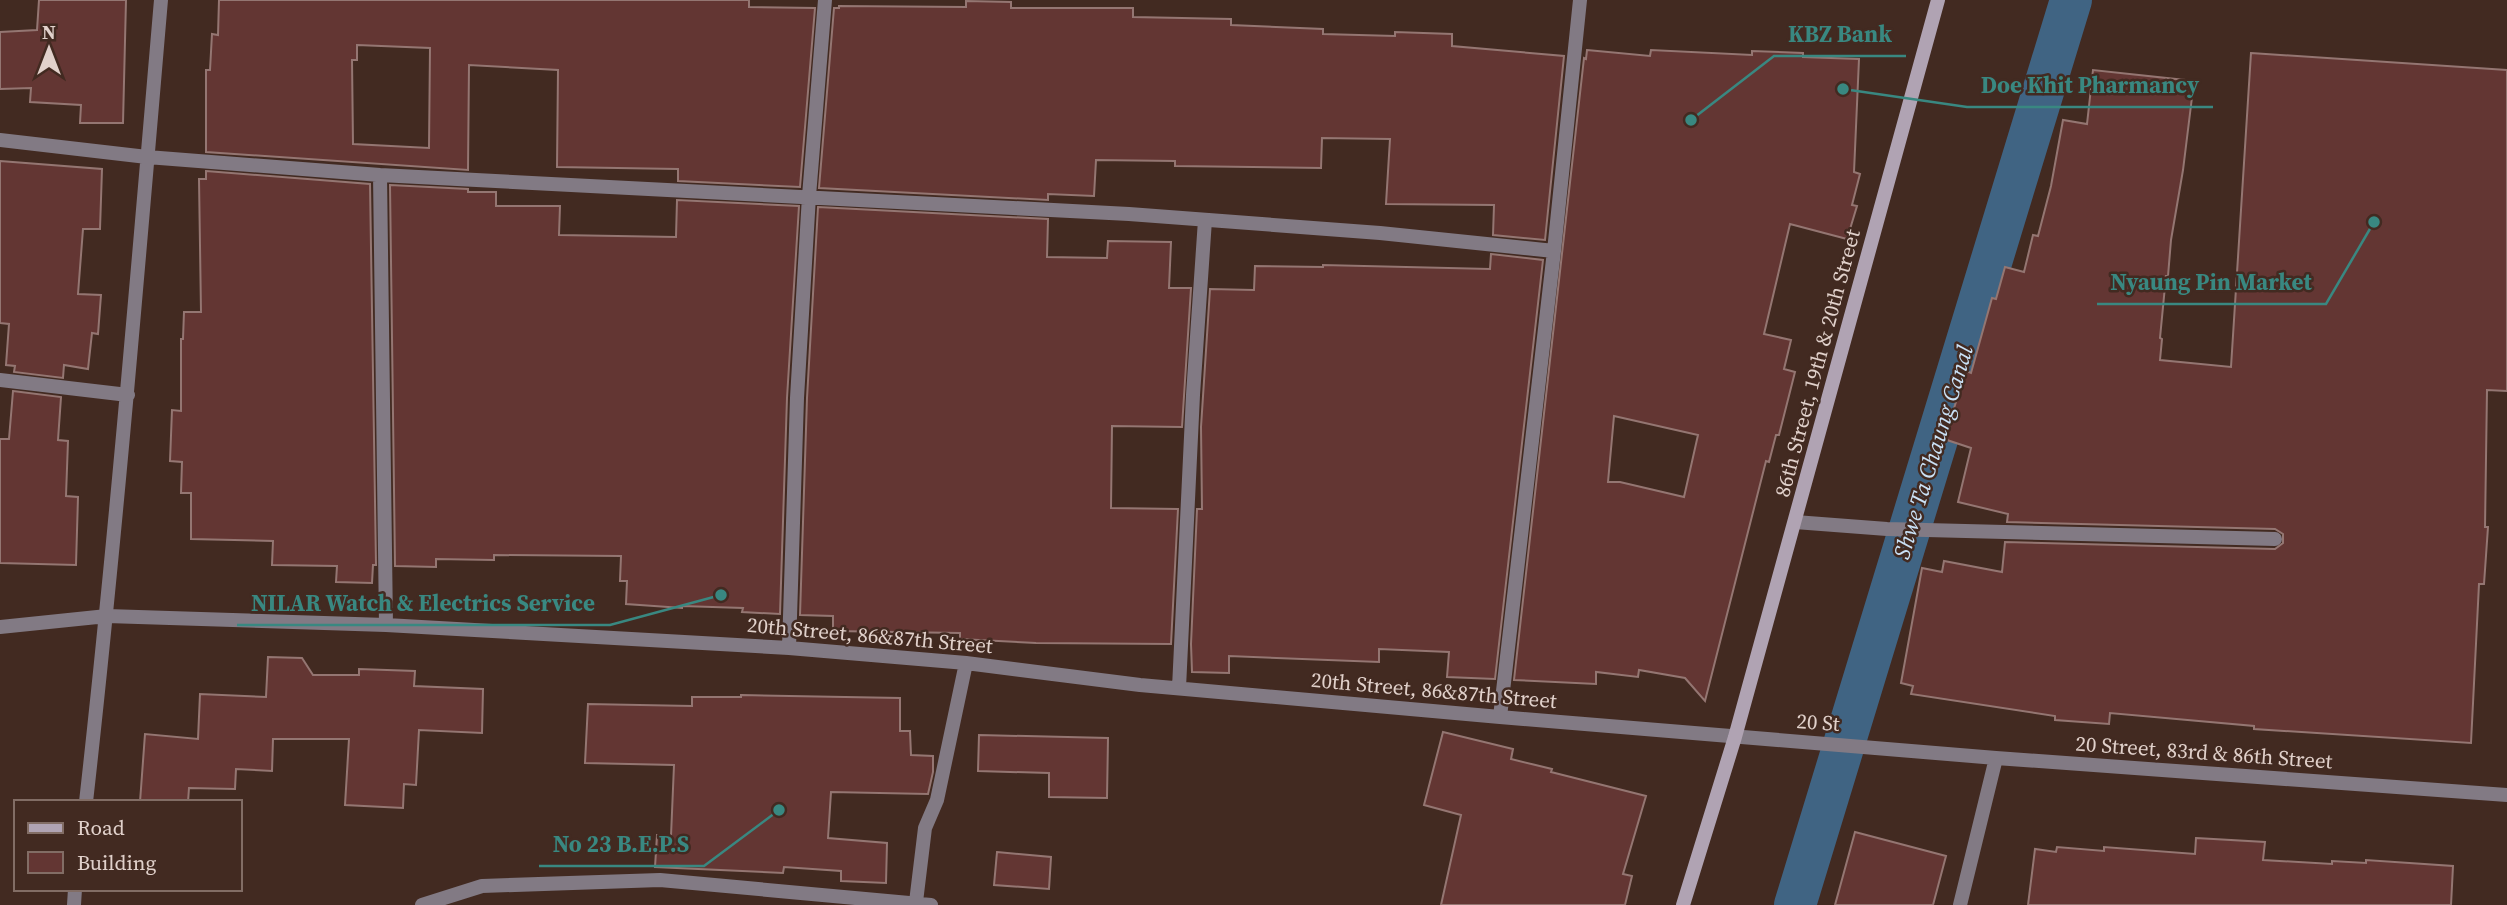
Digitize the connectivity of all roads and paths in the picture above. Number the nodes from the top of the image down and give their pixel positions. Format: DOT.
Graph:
graph roads {
  1 [pos="161,0"];
  2 [pos="824,0"];
  3 [pos="1580,0"];
  4 [pos="1938,0"];
  5 [pos="0,140"];
  6 [pos="147,157"];
  7 [pos="380,175"];
  8 [pos="809,196"];
  9 [pos="1205,219"];
  10 [pos="1554,251"];
  11 [pos="0,380"];
  12 [pos="128,395"];
  13 [pos="1795,522"];
  14 [pos="2275,539"];
  15 [pos="107,616"];
  16 [pos="386,625"];
  17 [pos="0,627"];
  18 [pos="789,648"];
  19 [pos="966,663"];
  20 [pos="1179,688"];
  21 [pos="1500,717"];
  22 [pos="1735,737"];
  23 [pos="1898,749"];
  24 [pos="1996,758"];
  25 [pos="2507,795"];
  26 [pos="86,800"];
  27 [pos="924,904"];
  28 [pos="422,905"];
  29 [pos="1683,905"];
  30 [pos="1960,905"];
  1 -- 6 [label="street"];
  2 -- 8 [label="street"];
  3 -- 10 [label="street"];
  4 -- 13 [label="street, 86th Street, 19th & 20th Street"];
  5 -- 6 [label="street"];
  6 -- 7 [label="street"];
  6 -- 12 [label="street"];
  7 -- 8 [label="street"];
  7 -- 16 [label="street"];
  8 -- 9 [label="street"];
  8 -- 18 [label="street"];
  9 -- 10 [label="street"];
  9 -- 20 [label="street"];
  10 -- 21 [label="street"];
  11 -- 12 [label="street"];
  12 -- 15 [label="street"];
  13 -- 14 [label="street"];
  13 -- 22 [label="street, 86th Street, 19th & 20th Street"];
  15 -- 16 [label="street, 20th Street, 86&87th Street"];
  15 -- 17 [label="street, 20th Street, 86&87th Street"];
  15 -- 26 [label="street"];
  16 -- 18 [label="street, 20th Street, 86&87th Street"];
  18 -- 19 [label="street, 20th Street, 86&87th Street"];
  19 -- 20 [label="street, 20th Street, 86&87th Street"];
  19 -- 27 [label="street"];
  20 -- 21 [label="street, 20th Street, 86&87th Street"];
  21 -- 22 [label="street, 20th Street, 86&87th Street"];
  22 -- 23 [label="street, 20 St"];
  22 -- 29 [label="street, 86th Street, 19th & 20th Street"];
  23 -- 24 [label="street, 20 Street, 83rd & 86th Street"];
  24 -- 25 [label="street, 20 Street, 83rd & 86th Street"];
  24 -- 30 [label="street"];
  27 -- 28 [label="street"];
}
